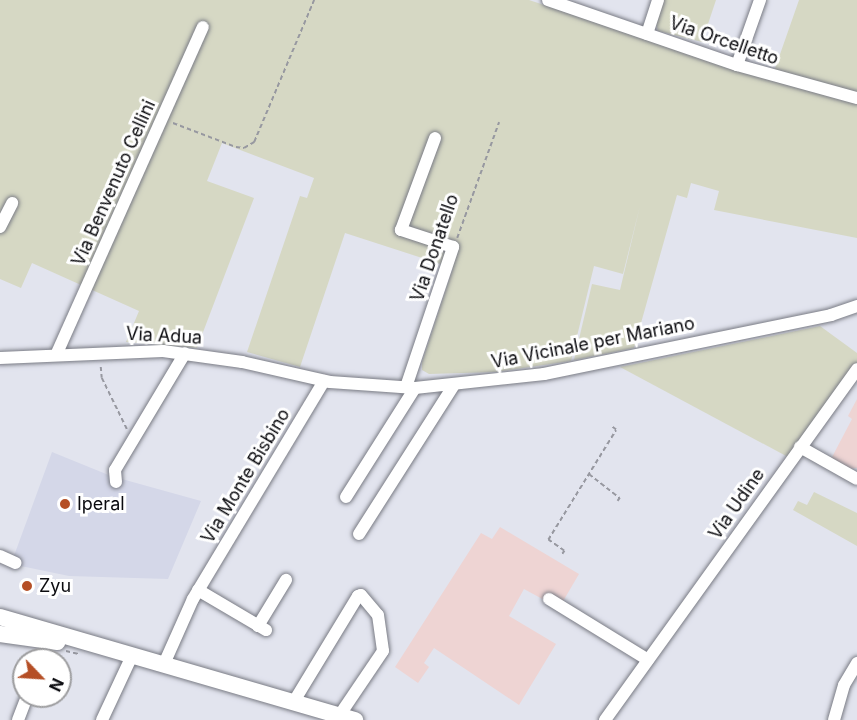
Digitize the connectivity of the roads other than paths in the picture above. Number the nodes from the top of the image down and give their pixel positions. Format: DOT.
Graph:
graph roads {
  1 [pos="548,0"];
  2 [pos="658,0"];
  3 [pos="760,0"];
  4 [pos="203,27"];
  5 [pos="647,34"];
  6 [pos="737,65"];
  7 [pos="857,98"];
  8 [pos="435,138"];
  9 [pos="12,203"];
  10 [pos="0,227"];
  11 [pos="857,306"];
  12 [pos="831,315"];
  13 [pos="857,315"];
  14 [pos="57,353"];
  15 [pos="185,353"];
  16 [pos="0,358"];
  17 [pos="857,369"];
  18 [pos="324,381"];
  19 [pos="454,385"];
  20 [pos="410,388"];
  21 [pos="800,447"];
  22 [pos="857,478"];
  23 [pos="116,482"];
  24 [pos="346,497"];
  25 [pos="359,534"];
  26 [pos="0,556"];
  27 [pos="16,562"];
  28 [pos="286,580"];
  29 [pos="198,590"];
  30 [pos="549,599"];
  31 [pos="1,624"];
  32 [pos="648,660"];
  33 [pos="137,662"];
  34 [pos="857,663"];
  35 [pos="164,664"];
  36 [pos="215,681"];
  37 [pos="293,703"];
  38 [pos="347,718"];
  39 [pos="102,720"];
  40 [pos="605,720"];
  41 [pos="834,720"];
  1 -- 5 [label="street, Via Orcelletto"];
  2 -- 5 [label="street"];
  3 -- 6 [label="street"];
  4 -- 14 [label="street, Via Benvenuto Cellini"];
  5 -- 6 [label="street, Via Orcelletto"];
  6 -- 7 [label="street, Via Orcelletto"];
  8 -- 20 [label="street, Via Donatello"];
  9 -- 10 [label="street"];
  11 -- 12 [label="street"];
  12 -- 13 [label="street"];
  12 -- 19 [label="street, Via Vicinale per Mariano"];
  14 -- 15 [label="street, Via Adua"];
  14 -- 16 [label="street, Via Adua"];
  15 -- 18 [label="street, Via Adua"];
  15 -- 23 [label="street"];
  17 -- 21 [label="street, Via Udine"];
  18 -- 20 [label="street, Via Vicinale per Mariano"];
  18 -- 29 [label="street, Via Monte Bisbino"];
  19 -- 20 [label="street, Via Vicinale per Mariano"];
  19 -- 25 [label="street"];
  20 -- 24 [label="street, Via Donatello"];
  21 -- 22 [label="street"];
  21 -- 32 [label="street, Via Udine"];
  26 -- 27 [label="street"];
  28 -- 29 [label="street"];
  29 -- 35 [label="street, Via Monte Bisbino"];
  30 -- 32 [label="street"];
  31 -- 33 [label="main road"];
  31 -- 35 [label="main road"];
  32 -- 40 [label="street, Via Udine"];
  33 -- 35 [label="street"];
  33 -- 36 [label="main road"];
  33 -- 39 [label="street"];
  34 -- 41 [label="street"];
  35 -- 36 [label="main road"];
  36 -- 37 [label="main road"];
  37 -- 38 [label="main road"];
  37 -- 38 [label="street"];
}
